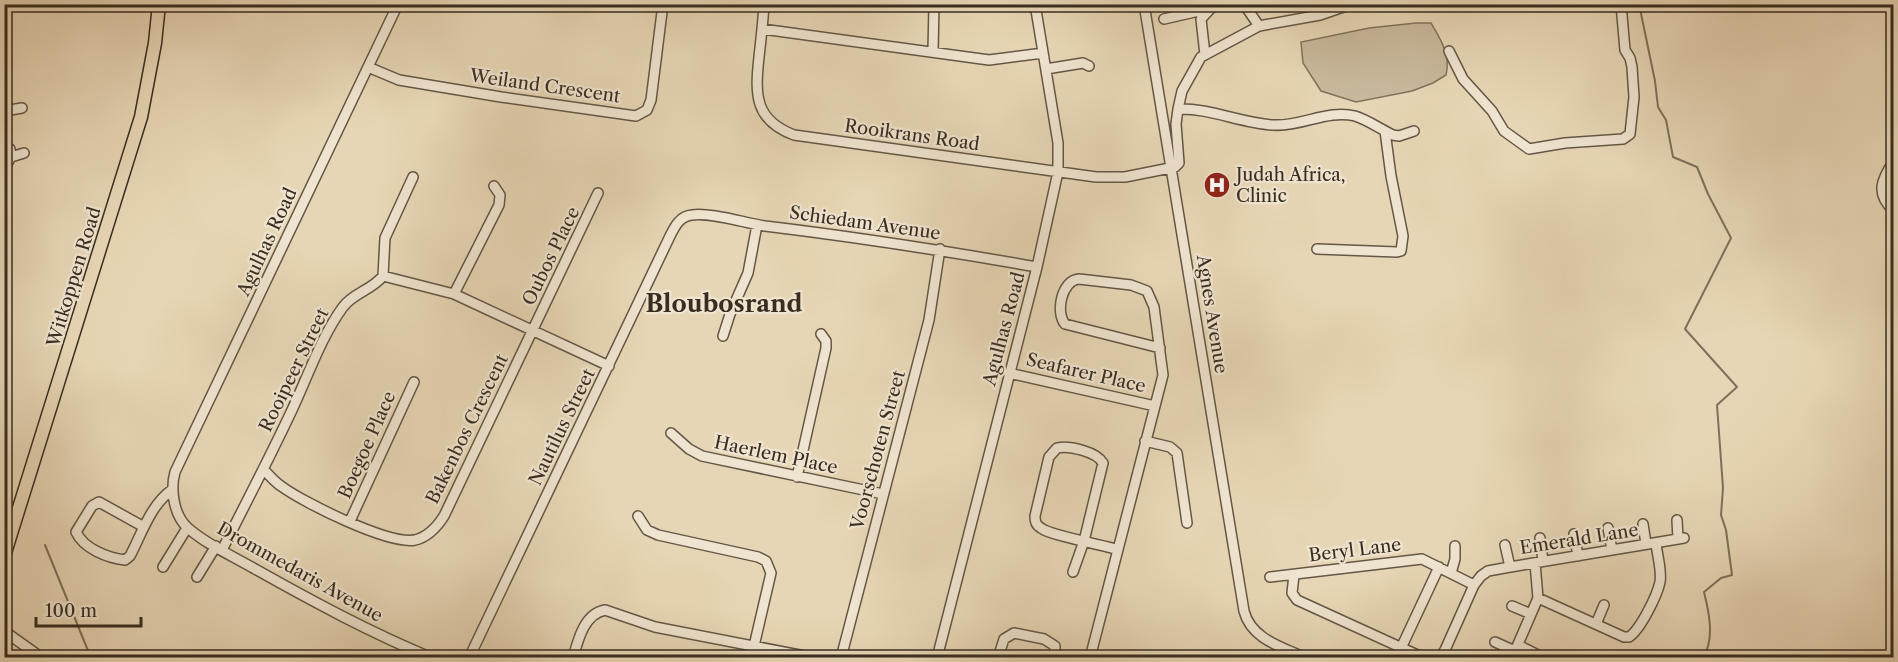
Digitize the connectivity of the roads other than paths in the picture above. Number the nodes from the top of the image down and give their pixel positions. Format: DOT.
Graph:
graph roads {
  1 [pos="159,4"];
  2 [pos="398,4"];
  3 [pos="663,4"];
  4 [pos="764,4"];
  5 [pos="934,4"];
  6 [pos="1035,4"];
  7 [pos="1144,4"];
  8 [pos="1205,4"];
  9 [pos="1215,4"];
  10 [pos="1244,4"];
  11 [pos="1311,4"];
  12 [pos="1352,4"];
  13 [pos="1621,4"];
  14 [pos="1338,6"];
  15 [pos="1186,9"];
  16 [pos="1313,16"];
  17 [pos="1164,19"];
  18 [pos="1259,26"];
  19 [pos="762,29"];
  20 [pos="1449,51"];
  21 [pos="933,52"];
  22 [pos="1043,53"];
  23 [pos="1205,55"];
  24 [pos="1089,66"];
  25 [pos="368,67"];
  26 [pos="1046,69"];
  27 [pos="22,108"];
  28 [pos="1178,109"];
  29 [pos="4,111"];
  30 [pos="1385,131"];
  31 [pos="1414,131"];
  32 [pos="24,153"];
  33 [pos="1893,161"];
  34 [pos="1171,167"];
  35 [pos="4,169"];
  36 [pos="1058,172"];
  37 [pos="413,177"];
  38 [pos="494,186"];
  39 [pos="598,193"];
  40 [pos="1890,208"];
  41 [pos="689,215"];
  42 [pos="757,225"];
  43 [pos="940,249"];
  44 [pos="1317,249"];
  45 [pos="1037,267"];
  46 [pos="383,276"];
  47 [pos="454,294"];
  48 [pos="532,332"];
  49 [pos="821,334"];
  50 [pos="723,336"];
  51 [pos="1160,348"];
  52 [pos="609,366"];
  53 [pos="1009,373"];
  54 [pos="414,382"];
  55 [pos="1155,406"];
  56 [pos="671,433"];
  57 [pos="1145,441"];
  58 [pos="264,470"];
  59 [pos="797,477"];
  60 [pos="173,492"];
  61 [pos="883,494"];
  62 [pos="638,516"];
  63 [pos="1677,520"];
  64 [pos="350,521"];
  65 [pos="1187,523"];
  66 [pos="1643,524"];
  67 [pos="144,527"];
  68 [pos="187,528"];
  69 [pos="1608,528"];
  70 [pos="1574,534"];
  71 [pos="1540,538"];
  72 [pos="1084,540"];
  73 [pos="1651,544"];
  74 [pos="1505,545"];
  75 [pos="1455,546"];
  76 [pos="219,548"];
  77 [pos="1116,549"];
  78 [pos="1612,550"];
  79 [pos="4,556"];
  80 [pos="1578,556"];
  81 [pos="1539,562"];
  82 [pos="164,567"];
  83 [pos="1439,567"];
  84 [pos="1510,567"];
  85 [pos="1073,572"];
  86 [pos="1451,573"];
  87 [pos="1294,575"];
  88 [pos="196,577"];
  89 [pos="1270,577"];
  90 [pos="1474,585"];
  91 [pos="1538,598"];
  92 [pos="1604,605"];
  93 [pos="1512,606"];
  94 [pos="1531,614"];
  95 [pos="1596,624"];
  96 [pos="4,631"];
  97 [pos="1495,642"];
  98 [pos="754,646"];
  99 [pos="1402,646"];
  100 [pos="1515,651"];
  101 [pos="1444,655"];
  102 [pos="42,657"];
  103 [pos="432,657"];
  104 [pos="469,657"];
  105 [pos="573,657"];
  106 [pos="815,657"];
  107 [pos="841,657"];
  108 [pos="937,657"];
  109 [pos="998,657"];
  110 [pos="1055,657"];
  111 [pos="1090,657"];
  112 [pos="1306,657"];
  113 [pos="1424,657"];
  114 [pos="1544,657"];
  1 -- 79 [label="main road, Witkoppen Road"];
  2 -- 25 [label="street, Agulhas Road"];
  3 -- 25 [label="street, Weiland Crescent"];
  4 -- 19 [label="street, Rooikrans Road"];
  5 -- 21 [label="street"];
  6 -- 22 [label="street, Agulhas Road"];
  7 -- 34 [label="street, Agnes Avenue"];
  8 -- 15 [label="street"];
  9 -- 23 [label="street"];
  10 -- 18 [label="street"];
  11 -- 16 [label="street"];
  12 -- 14 [label="street"];
  13 -- 20 [label="street"];
  14 -- 16 [label="street"];
  15 -- 17 [label="street"];
  16 -- 18 [label="street"];
  18 -- 23 [label="street"];
  19 -- 21 [label="street"];
  19 -- 36 [label="street, Rooikrans Road"];
  21 -- 22 [label="street"];
  22 -- 26 [label="street, Agulhas Road"];
  23 -- 28 [label="street"];
  24 -- 26 [label="street"];
  25 -- 60 [label="street, Agulhas Road"];
  26 -- 36 [label="street, Agulhas Road"];
  27 -- 29 [label="street"];
  28 -- 30 [label="street"];
  28 -- 34 [label="street"];
  30 -- 31 [label="street"];
  30 -- 44 [label="street"];
  32 -- 35 [label="street"];
  33 -- 40 [label="street"];
  34 -- 36 [label="street, Rooikrans Road"];
  34 -- 112 [label="street, Agnes Avenue"];
  36 -- 45 [label="street, Agulhas Road"];
  37 -- 46 [label="street"];
  38 -- 47 [label="street"];
  39 -- 48 [label="street, Oubos Place"];
  41 -- 42 [label="street, Schiedam Avenue"];
  41 -- 52 [label="street, Nautilus Street"];
  42 -- 43 [label="street, Schiedam Avenue"];
  42 -- 50 [label="street"];
  43 -- 45 [label="street, Schiedam Avenue"];
  43 -- 61 [label="street, Voorschoten Street"];
  45 -- 53 [label="street, Agulhas Road"];
  46 -- 47 [label="street"];
  46 -- 58 [label="street, Rooipeer Street"];
  47 -- 48 [label="street"];
  48 -- 52 [label="street"];
  48 -- 64 [label="street, Bakenbos Crescent"];
  49 -- 59 [label="street"];
  51 -- 51 [label="street"];
  51 -- 55 [label="street"];
  52 -- 104 [label="street, Nautilus Street"];
  53 -- 55 [label="street, Seafarer Place"];
  53 -- 108 [label="street, Agulhas Road"];
  54 -- 64 [label="street, Boegoe Place"];
  55 -- 57 [label="street"];
  56 -- 59 [label="street, Haerlem Place"];
  57 -- 65 [label="street"];
  57 -- 77 [label="street"];
  58 -- 64 [label="street, Bakenbos Crescent"];
  58 -- 76 [label="street, Rooipeer Street"];
  59 -- 61 [label="street, Haerlem Place"];
  60 -- 67 [label="street"];
  60 -- 68 [label="street"];
  61 -- 107 [label="street, Voorschoten Street"];
  62 -- 98 [label="street"];
  63 -- 73 [label="street, Emerald Lane"];
  66 -- 73 [label="street"];
  67 -- 67 [label="street"];
  68 -- 76 [label="street, Drommedaris Avenue"];
  68 -- 82 [label="street"];
  69 -- 78 [label="street"];
  70 -- 80 [label="street"];
  71 -- 81 [label="street"];
  72 -- 72 [label="street"];
  72 -- 77 [label="street"];
  72 -- 85 [label="street"];
  73 -- 78 [label="street, Emerald Lane"];
  73 -- 95 [label="street"];
  74 -- 84 [label="street"];
  75 -- 86 [label="street"];
  76 -- 88 [label="street, Rooipeer Street"];
  76 -- 103 [label="street, Drommedaris Avenue"];
  77 -- 111 [label="street"];
  78 -- 80 [label="street, Emerald Lane"];
  80 -- 81 [label="street, Emerald Lane"];
  81 -- 84 [label="street, Emerald Lane"];
  81 -- 91 [label="street"];
  83 -- 86 [label="street, Beryl Lane"];
  83 -- 87 [label="street, Beryl Lane"];
  83 -- 99 [label="street"];
  84 -- 90 [label="street, Emerald Lane"];
  86 -- 90 [label="street, Beryl Lane"];
  87 -- 89 [label="street, Beryl Lane"];
  87 -- 99 [label="street"];
  90 -- 101 [label="street"];
  91 -- 94 [label="street"];
  91 -- 95 [label="street"];
  92 -- 95 [label="street"];
  93 -- 94 [label="street"];
  94 -- 100 [label="street"];
  96 -- 102 [label="street"];
  97 -- 100 [label="street"];
  98 -- 105 [label="street"];
  98 -- 106 [label="street"];
  99 -- 113 [label="street"];
  100 -- 114 [label="street"];
  109 -- 110 [label="street"];
}
